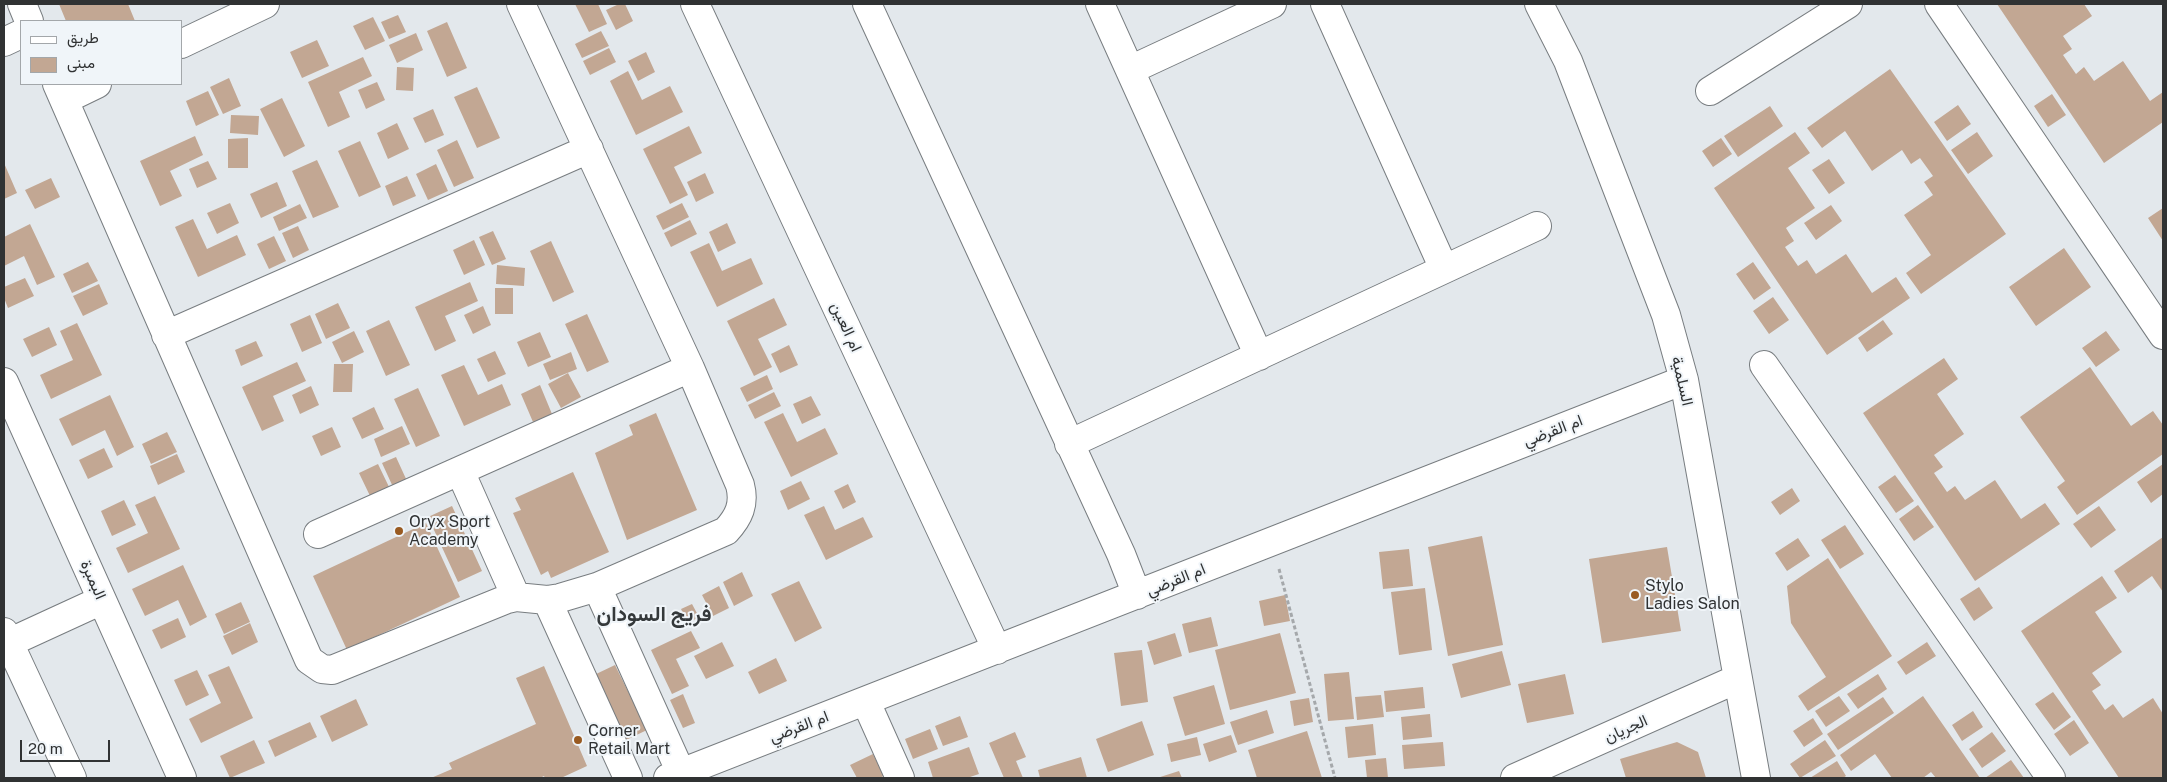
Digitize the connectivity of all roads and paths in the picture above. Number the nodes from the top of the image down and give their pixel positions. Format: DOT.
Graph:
graph roads {
  1 [pos="22,4"];
  2 [pos="262,4"];
  3 [pos="521,4"];
  4 [pos="696,4"];
  5 [pos="867,4"];
  6 [pos="1100,4"];
  7 [pos="1272,4"];
  8 [pos="1325,4"];
  9 [pos="1539,4"];
  10 [pos="1848,4"];
  11 [pos="1939,4"];
  12 [pos="29,20"];
  13 [pos="20,34"];
  14 [pos="4,42"];
  15 [pos="182,44"];
  16 [pos="1130,70"];
  17 [pos="92,85"];
  18 [pos="1710,91"];
  19 [pos="61,92"];
  20 [pos="589,149"];
  21 [pos="1537,226"];
  22 [pos="1444,269"];
  23 [pos="166,335"];
  24 [pos="2163,335"];
  25 [pos="1259,356"];
  26 [pos="1764,365"];
  27 [pos="690,368"];
  28 [pos="1684,380"];
  29 [pos="4,382"];
  30 [pos="1069,444"];
  31 [pos="460,471"];
  32 [pos="318,534"];
  33 [pos="1272,542"];
  34 [pos="597,587"];
  35 [pos="1137,595"];
  36 [pos="516,597"];
  37 [pos="102,600"];
  38 [pos="547,600"];
  39 [pos="5,640"];
  40 [pos="997,650"];
  41 [pos="1737,679"];
  42 [pos="866,702"];
  43 [pos="675,775"];
  44 [pos="72,778"];
  45 [pos="182,778"];
  46 [pos="628,778"];
  47 [pos="900,778"];
  48 [pos="1334,778"];
  49 [pos="1515,778"];
  50 [pos="1756,778"];
  51 [pos="2051,778"];
  1 -- 12 [label="street"];
  2 -- 15 [label="street"];
  3 -- 20 [label="street"];
  4 -- 40 [label="street, ام العين"];
  5 -- 30 [label="street"];
  6 -- 16 [label="street"];
  7 -- 16 [label="street"];
  8 -- 22 [label="street"];
  9 -- 28 [label="street, السلمية"];
  10 -- 18 [label="street"];
  11 -- 24 [label="street"];
  13 -- 14 [label="street"];
  16 -- 25 [label="street"];
  17 -- 19 [label="street"];
  19 -- 23 [label="street"];
  20 -- 23 [label="street"];
  20 -- 27 [label="street"];
  21 -- 22 [label="street"];
  22 -- 25 [label="street"];
  23 -- 36 [label="street"];
  25 -- 30 [label="street"];
  26 -- 51 [label="street"];
  27 -- 31 [label="street"];
  27 -- 34 [label="street"];
  28 -- 33 [label="street, ام القرضي"];
  28 -- 41 [label="street, السلمية"];
  29 -- 37 [label="street, البمبرة"];
  30 -- 35 [label="street"];
  31 -- 32 [label="street"];
  31 -- 36 [label="street"];
  33 -- 35 [label="street, ام القرضي"];
  33 -- 48 [label="path"];
  34 -- 38 [label="street"];
  34 -- 43 [label="street"];
  35 -- 40 [label="street, ام القرضي"];
  36 -- 38 [label="street"];
  37 -- 39 [label="street"];
  37 -- 45 [label="street, البمبرة"];
  38 -- 46 [label="street"];
  39 -- 44 [label="street"];
  40 -- 42 [label="street, ام القرضي"];
  41 -- 49 [label="street, الجريان"];
  41 -- 50 [label="street, السلمية"];
  42 -- 43 [label="street, ام القرضي"];
  42 -- 47 [label="street"];
}
